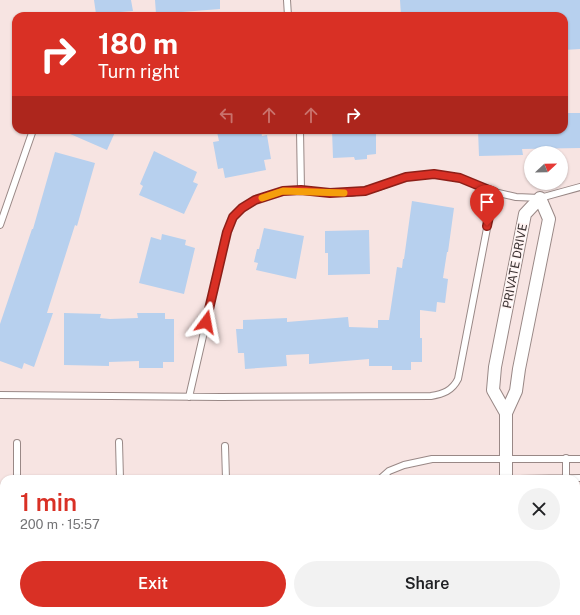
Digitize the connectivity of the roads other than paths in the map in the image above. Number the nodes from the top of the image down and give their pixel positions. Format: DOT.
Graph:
graph roads {
  1 [pos="287,0"];
  2 [pos="288,12"];
  3 [pos="32,134"];
  4 [pos="300,134"];
  5 [pos="580,186"];
  6 [pos="301,190"];
  7 [pos="494,192"];
  8 [pos="540,198"];
  9 [pos="0,225"];
  10 [pos="0,395"];
  11 [pos="189,397"];
  12 [pos="506,413"];
  13 [pos="119,442"];
  14 [pos="17,443"];
  15 [pos="225,446"];
  16 [pos="566,458"];
  17 [pos="506,459"];
  18 [pos="580,459"];
  19 [pos="18,475"];
  20 [pos="120,475"];
  21 [pos="226,475"];
  22 [pos="384,475"];
  23 [pos="506,475"];
  24 [pos="566,475"];
  1 -- 2 [label="lane"];
  3 -- 9 [label="lane"];
  4 -- 6 [label="lane"];
  5 -- 8 [label="lane"];
  6 -- 7 [label="lane"];
  6 -- 11 [label="lane"];
  7 -- 8 [label="lane"];
  7 -- 11 [label="lane"];
  8 -- 12 [label="street, PRIVATE DRIVE"];
  8 -- 12 [label="street, PRIVATE DRIVE"];
  10 -- 11 [label="lane"];
  12 -- 17 [label="street, PRIVATE DRIVE"];
  13 -- 20 [label="lane"];
  14 -- 19 [label="lane"];
  15 -- 21 [label="lane"];
  16 -- 17 [label="lane"];
  16 -- 18 [label="lane"];
  16 -- 24 [label="lane"];
  17 -- 22 [label="lane"];
  17 -- 23 [label="street, PRIVATE DRIVE"];
}
